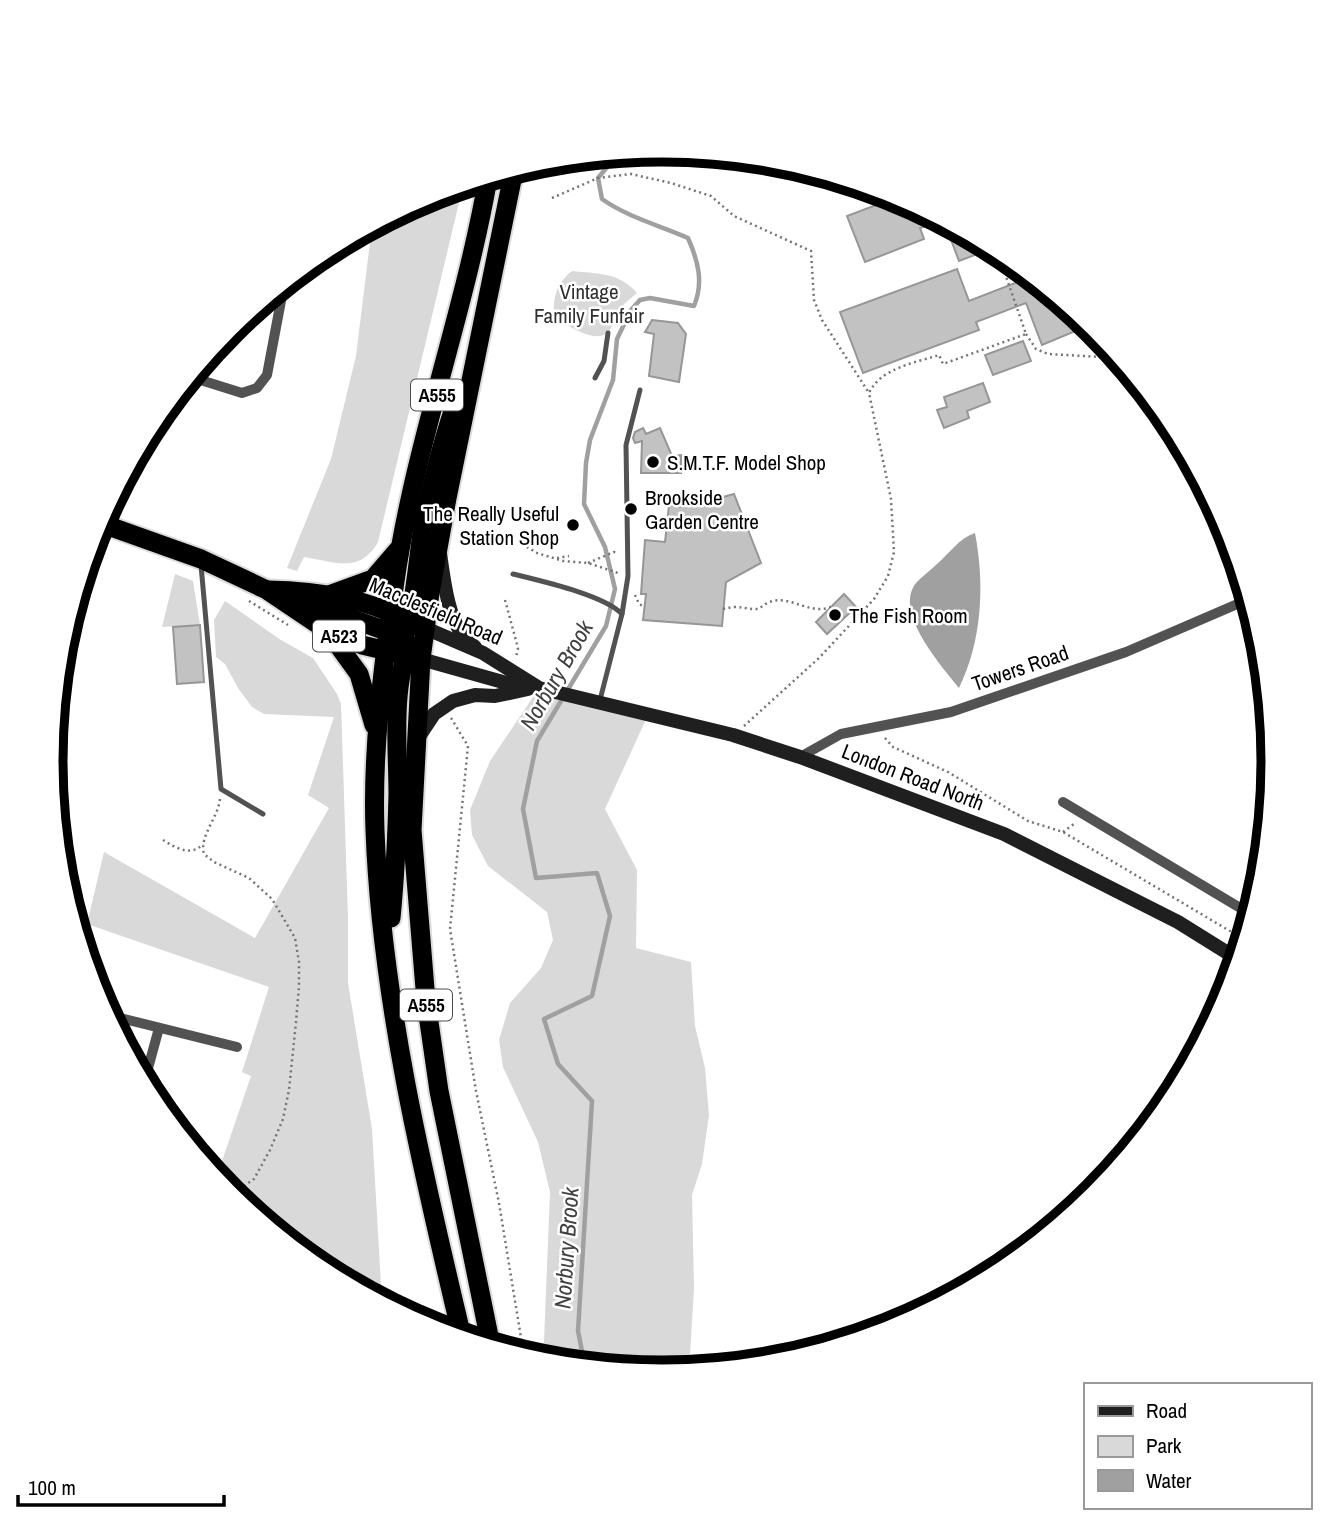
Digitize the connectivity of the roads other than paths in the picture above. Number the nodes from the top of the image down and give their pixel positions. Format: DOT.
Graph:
graph roads {
  1 [pos="512,181"];
  2 [pos="486,189"];
  3 [pos="281,299"];
  4 [pos="483,327"];
  5 [pos="608,333"];
  6 [pos="595,378"];
  7 [pos="201,380"];
  8 [pos="640,390"];
  9 [pos="111,527"];
  10 [pos="438,542"];
  11 [pos="401,547"];
  12 [pos="201,559"];
  13 [pos="513,574"];
  14 [pos="274,590"];
  15 [pos="328,596"];
  16 [pos="1241,603"];
  17 [pos="622,614"];
  18 [pos="328,631"];
  19 [pos="405,638"];
  20 [pos="483,653"];
  21 [pos="539,689"];
  22 [pos="599,703"];
  23 [pos="378,740"];
  24 [pos="416,743"];
  25 [pos="800,757"];
  26 [pos="1063,802"];
  27 [pos="263,814"];
  28 [pos="1243,910"];
  29 [pos="1230,955"];
  30 [pos="387,957"];
  31 [pos="121,1019"];
  32 [pos="159,1028"];
  33 [pos="237,1047"];
  34 [pos="148,1069"];
  35 [pos="458,1325"];
  36 [pos="489,1335"];
  1 -- 4 [label="highway, A555"];
  2 -- 11 [label="highway, A555"];
  3 -- 7 [label="street"];
  4 -- 10 [label="highway, A555"];
  4 -- 19 [label="highway"];
  5 -- 6 [label="lane"];
  8 -- 17 [label="lane"];
  9 -- 12 [label="highway, Macclesfield Road / A523"];
  10 -- 19 [label="highway, A555"];
  10 -- 20 [label="main road"];
  11 -- 15 [label="highway"];
  11 -- 19 [label="highway, A555"];
  12 -- 14 [label="highway, Macclesfield Road / A523"];
  12 -- 27 [label="lane"];
  13 -- 17 [label="lane"];
  14 -- 15 [label="highway, Macclesfield Road / A523"];
  14 -- 18 [label="highway, Macclesfield Road / A523"];
  14 -- 19 [label="highway"];
  15 -- 19 [label="highway, Macclesfield Road / A523"];
  16 -- 25 [label="street, Towers Road"];
  17 -- 22 [label="lane"];
  18 -- 19 [label="highway, Macclesfield Road / A523"];
  18 -- 23 [label="highway"];
  19 -- 20 [label="main road, Macclesfield Road"];
  19 -- 21 [label="main road, Macclesfield Road"];
  19 -- 23 [label="highway, A555"];
  19 -- 24 [label="highway, A555"];
  19 -- 30 [label="highway"];
  20 -- 21 [label="main road, Macclesfield Road"];
  21 -- 22 [label="main road, London Road North"];
  21 -- 24 [label="main road"];
  22 -- 25 [label="main road, London Road North"];
  23 -- 30 [label="highway, A555"];
  24 -- 36 [label="highway, A555"];
  25 -- 29 [label="main road, London Road North"];
  26 -- 28 [label="street"];
  30 -- 35 [label="highway, A555"];
  31 -- 32 [label="street"];
  32 -- 33 [label="street"];
  32 -- 34 [label="street"];
}
